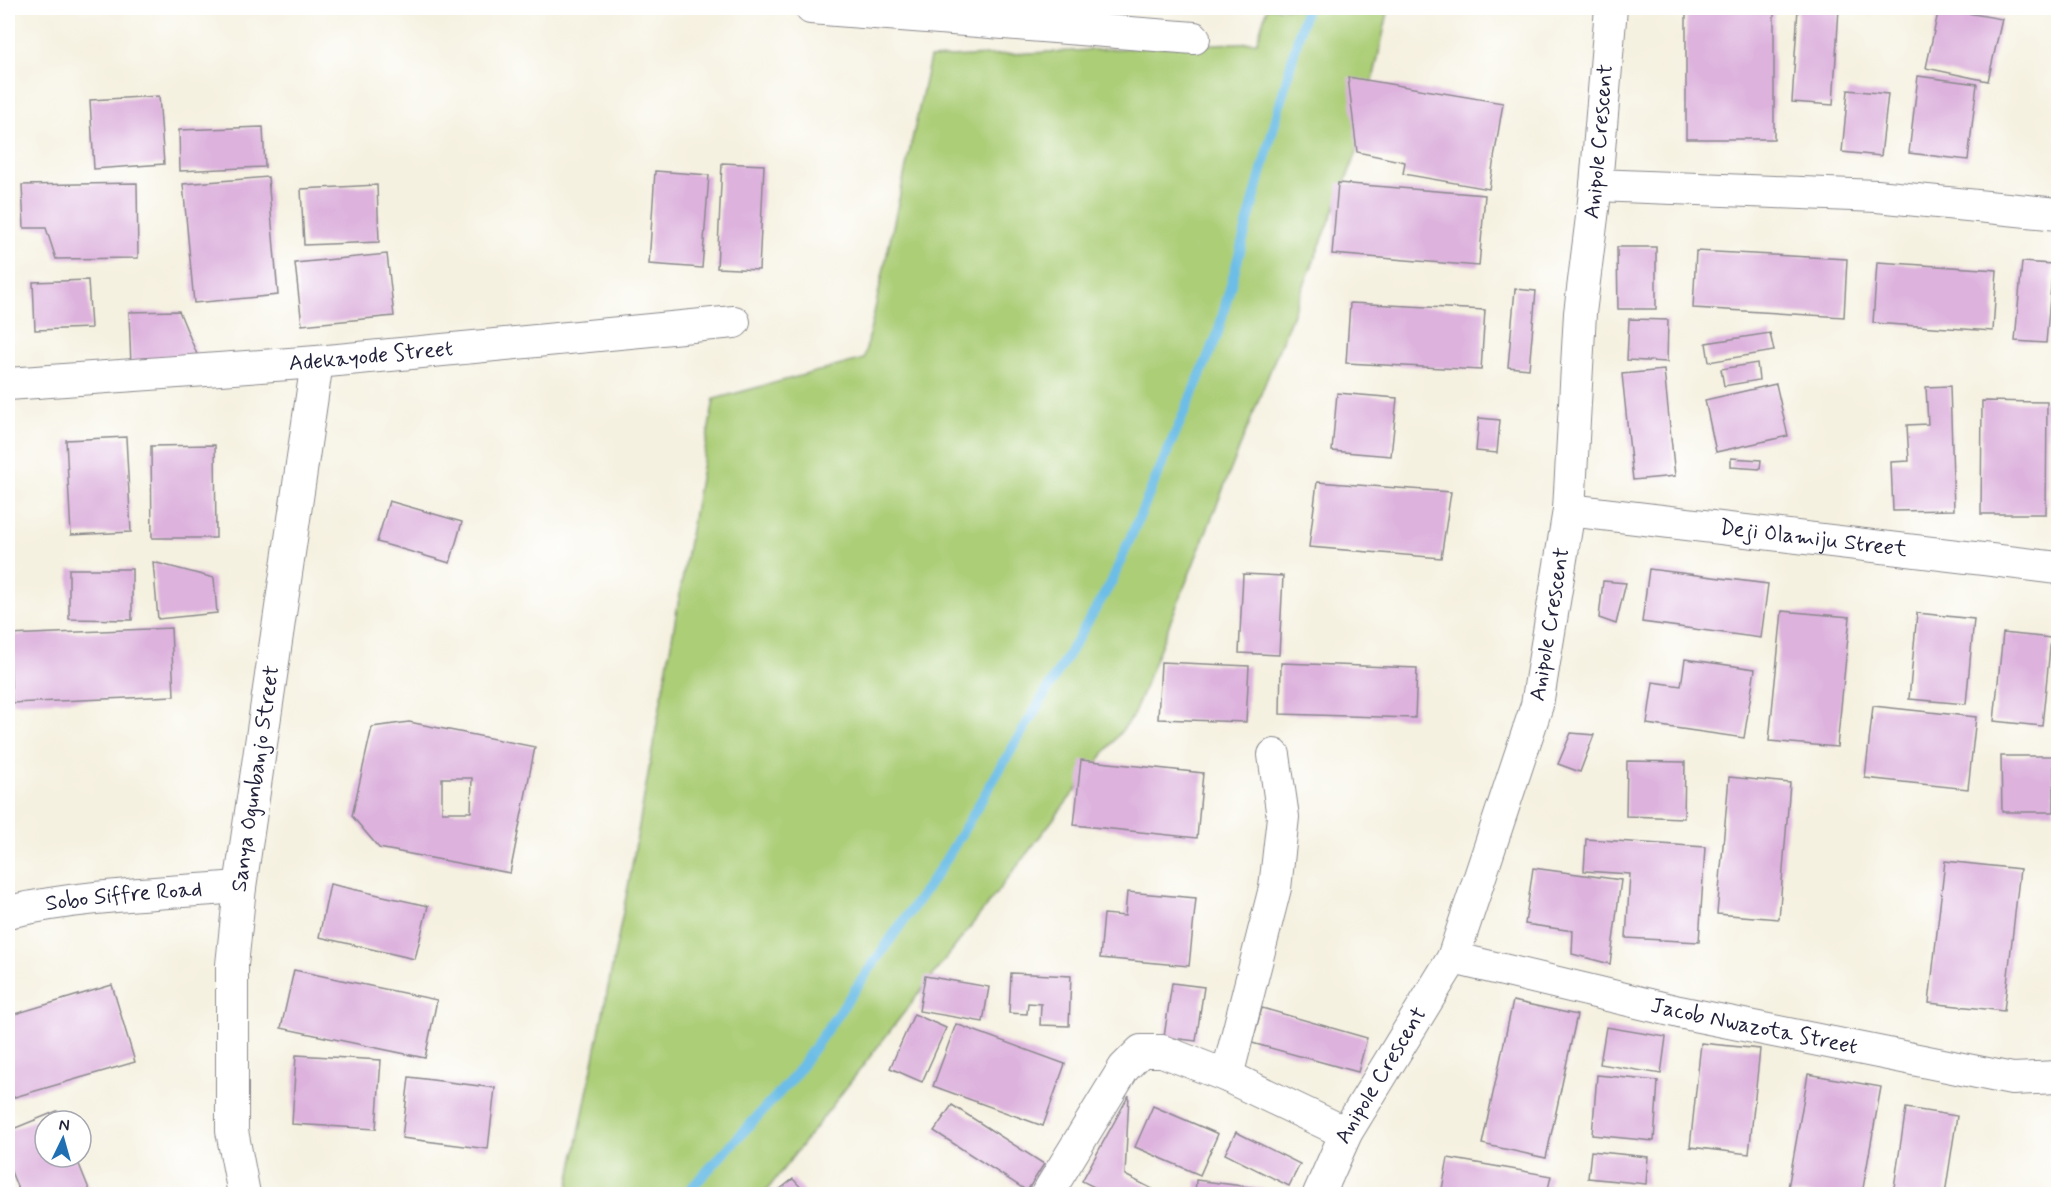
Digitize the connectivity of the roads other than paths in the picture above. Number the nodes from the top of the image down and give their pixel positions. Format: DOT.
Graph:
graph roads {
  1 [pos="811,8"];
  2 [pos="1611,8"];
  3 [pos="1194,38"];
  4 [pos="1596,185"];
  5 [pos="2058,214"];
  6 [pos="734,322"];
  7 [pos="317,362"];
  8 [pos="8,384"];
  9 [pos="1569,510"];
  10 [pos="2058,568"];
  11 [pos="1274,755"];
  12 [pos="240,887"];
  13 [pos="8,912"];
  14 [pos="1453,958"];
  15 [pos="1227,1076"];
  16 [pos="2058,1077"];
  17 [pos="1346,1133"];
  18 [pos="244,1194"];
  19 [pos="1047,1194"];
  20 [pos="1319,1194"];
  1 -- 3 [label="street"];
  2 -- 4 [label="street, Anipole Crescent"];
  4 -- 5 [label="street"];
  4 -- 9 [label="street, Anipole Crescent"];
  6 -- 7 [label="street, Adekayode Street"];
  7 -- 8 [label="street, Adekayode Street"];
  7 -- 12 [label="street, Sanya Ogunbanjo Street"];
  9 -- 10 [label="street, Deji Olamiju Street"];
  9 -- 14 [label="street, Anipole Crescent"];
  11 -- 15 [label="street"];
  12 -- 13 [label="street, Sobo Siffre Road"];
  12 -- 18 [label="street, Sanya Ogunbanjo Street"];
  14 -- 16 [label="street, Jacob Nwazota Street"];
  14 -- 17 [label="street, Anipole Crescent"];
  15 -- 17 [label="street"];
  15 -- 19 [label="street"];
  17 -- 20 [label="street, Anipole Crescent"];
}
